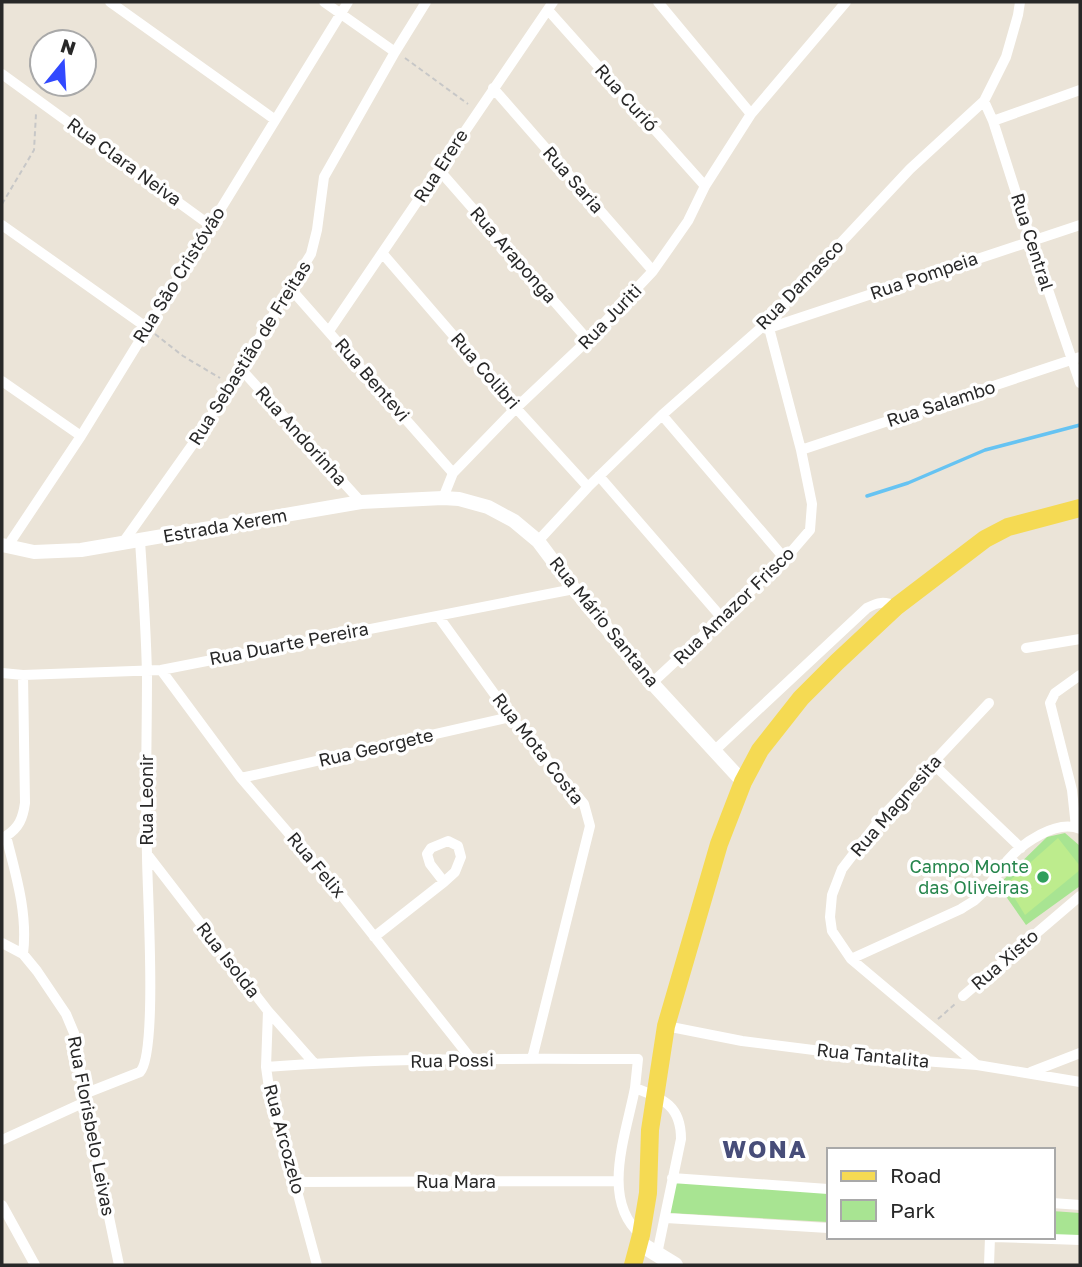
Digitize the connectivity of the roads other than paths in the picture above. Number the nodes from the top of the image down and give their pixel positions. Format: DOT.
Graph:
graph roads {
  1 [pos="110,2"];
  2 [pos="324,2"];
  3 [pos="348,2"];
  4 [pos="426,2"];
  5 [pos="659,2"];
  6 [pos="846,2"];
  7 [pos="1020,2"];
  8 [pos="550,6"];
  9 [pos="341,13"];
  10 [pos="395,52"];
  11 [pos="2,74"];
  12 [pos="493,88"];
  13 [pos="1080,90"];
  14 [pos="984,101"];
  15 [pos="751,114"];
  16 [pos="274,119"];
  17 [pos="993,121"];
  18 [pos="439,170"];
  19 [pos="705,186"];
  20 [pos="2,225"];
  21 [pos="1080,225"];
  22 [pos="211,226"];
  23 [pos="1031,240"];
  24 [pos="383,254"];
  25 [pos="653,271"];
  26 [pos="290,288"];
  27 [pos="146,327"];
  28 [pos="766,327"];
  29 [pos="329,331"];
  30 [pos="588,340"];
  31 [pos="1076,359"];
  32 [pos="241,369"];
  33 [pos="2,381"];
  34 [pos="1080,383"];
  35 [pos="516,408"];
  36 [pos="662,415"];
  37 [pos="80,436"];
  38 [pos="801,450"];
  39 [pos="453,473"];
  40 [pos="599,476"];
  41 [pos="588,487"];
  42 [pos="443,498"];
  43 [pos="362,502"];
  44 [pos="1080,508"];
  45 [pos="140,541"];
  46 [pos="538,541"];
  47 [pos="122,544"];
  48 [pos="5,546"];
  49 [pos="785,559"];
  50 [pos="574,589"];
  51 [pos="897,606"];
  52 [pos="438,616"];
  53 [pos="722,618"];
  54 [pos="1080,640"];
  55 [pos="1026,648"];
  56 [pos="161,670"];
  57 [pos="147,672"];
  58 [pos="2,673"];
  59 [pos="23,675"];
  60 [pos="1080,676"];
  61 [pos="652,683"];
  62 [pos="989,703"];
  63 [pos="511,717"];
  64 [pos="714,751"];
  65 [pos="932,763"];
  66 [pos="241,778"];
  67 [pos="743,782"];
  68 [pos="1078,828"];
  69 [pos="4,836"];
  70 [pos="1021,848"];
  71 [pos="146,854"];
  72 [pos="444,882"];
  73 [pos="1080,896"];
  74 [pos="374,937"];
  75 [pos="2,943"];
  76 [pos="23,954"];
  77 [pos="851,959"];
  78 [pos="963,996"];
  79 [pos="268,1011"];
  80 [pos="666,1026"];
  81 [pos="1080,1053"];
  82 [pos="532,1059"];
  83 [pos="472,1060"];
  84 [pos="314,1063"];
  85 [pos="977,1065"];
  86 [pos="266,1067"];
  87 [pos="1028,1073"];
  88 [pos="636,1074"];
  89 [pos="657,1077"];
  90 [pos="1080,1082"];
  91 [pos="635,1088"];
  92 [pos="654,1095"];
  93 [pos="84,1098"];
  94 [pos="2,1140"];
  95 [pos="672,1178"];
  96 [pos="617,1181"];
  97 [pos="295,1182"];
  98 [pos="827,1189"];
  99 [pos="1054,1203"];
  100 [pos="2,1205"];
  101 [pos="1080,1205"];
  102 [pos="666,1218"];
  103 [pos="827,1228"];
  104 [pos="640,1239"];
  105 [pos="992,1239"];
  106 [pos="1051,1239"];
  107 [pos="1080,1240"];
  108 [pos="657,1254"];
  109 [pos="35,1265"];
  110 [pos="119,1265"];
  111 [pos="317,1265"];
  112 [pos="633,1265"];
  113 [pos="675,1265"];
  114 [pos="989,1265"];
  1 -- 16 [label="street"];
  2 -- 9 [label="street"];
  3 -- 9 [label="street, Rua São Cristóvão"];
  4 -- 10 [label="street, Rua Sebastião de Freitas"];
  5 -- 15 [label="street"];
  6 -- 15 [label="street"];
  7 -- 14 [label="street, Rua Damasco"];
  8 -- 12 [label="street, Rua Erere"];
  8 -- 19 [label="street, Rua Curió"];
  9 -- 10 [label="street"];
  9 -- 16 [label="street, Rua São Cristóvão"];
  10 -- 26 [label="street, Rua Sebastião de Freitas"];
  11 -- 22 [label="street, Rua Clara Neiva"];
  12 -- 18 [label="street, Rua Erere"];
  12 -- 25 [label="street, Rua Saria"];
  13 -- 17 [label="street"];
  14 -- 17 [label="street, Rua Central"];
  14 -- 28 [label="street, Rua Damasco"];
  15 -- 19 [label="street, Rua Juriti"];
  16 -- 22 [label="street, Rua São Cristóvão"];
  17 -- 23 [label="street, Rua Central"];
  18 -- 24 [label="street, Rua Erere"];
  18 -- 30 [label="street, Rua Araponga"];
  19 -- 25 [label="street, Rua Juriti"];
  20 -- 27 [label="street"];
  21 -- 23 [label="street, Rua Pompeia"];
  22 -- 27 [label="street, Rua São Cristóvão"];
  23 -- 28 [label="street, Rua Pompeia"];
  23 -- 31 [label="street, Rua Central"];
  24 -- 29 [label="street, Rua Erere"];
  24 -- 35 [label="street, Rua Colibri"];
  25 -- 30 [label="street, Rua Juriti"];
  26 -- 29 [label="street, Rua Bentevi"];
  26 -- 32 [label="street, Rua Sebastião de Freitas"];
  27 -- 37 [label="street, Rua São Cristóvão"];
  28 -- 36 [label="street, Rua Damasco"];
  28 -- 38 [label="street, Rua Amazor Frisco"];
  29 -- 39 [label="street, Rua Bentevi"];
  30 -- 35 [label="street, Rua Juriti"];
  31 -- 34 [label="street, Rua Central"];
  31 -- 38 [label="street, Rua Salambo"];
  32 -- 43 [label="street, Rua Andorinha"];
  32 -- 47 [label="street, Rua Sebastião de Freitas"];
  33 -- 37 [label="street"];
  35 -- 39 [label="street, Rua Juriti"];
  35 -- 41 [label="street, Rua Colibri"];
  36 -- 40 [label="street, Rua Damasco"];
  36 -- 49 [label="street"];
  37 -- 48 [label="street, Rua São Cristóvão"];
  38 -- 49 [label="street, Rua Amazor Frisco"];
  39 -- 42 [label="street, Rua Juriti"];
  40 -- 41 [label="street, Rua Damasco"];
  40 -- 53 [label="street"];
  41 -- 46 [label="street, Rua Damasco"];
  42 -- 43 [label="street, Estrada Xerem"];
  42 -- 46 [label="street, Rua Mário Santana"];
  43 -- 45 [label="street, Estrada Xerem"];
  44 -- 51 [label="main road"];
  45 -- 47 [label="street, Estrada Xerem"];
  45 -- 57 [label="street, Rua Leonir"];
  46 -- 50 [label="street, Rua Mário Santana"];
  47 -- 48 [label="street, Estrada Xerem"];
  49 -- 53 [label="street, Rua Amazor Frisco"];
  50 -- 52 [label="street, Rua Duarte Pereira"];
  50 -- 61 [label="street, Rua Mário Santana"];
  51 -- 64 [label="street"];
  51 -- 67 [label="main road"];
  52 -- 56 [label="street, Rua Duarte Pereira"];
  52 -- 63 [label="street, Rua Mota Costa"];
  53 -- 61 [label="street, Rua Amazor Frisco"];
  54 -- 55 [label="street"];
  56 -- 57 [label="street, Rua Duarte Pereira"];
  56 -- 66 [label="street, Rua Felix"];
  57 -- 59 [label="street, Rua Duarte Pereira"];
  57 -- 71 [label="street, Rua Leonir"];
  58 -- 59 [label="street, Rua Duarte Pereira"];
  59 -- 69 [label="street"];
  60 -- 68 [label="street"];
  61 -- 64 [label="street, Rua Mário Santana"];
  62 -- 65 [label="street, Rua Magnesita"];
  63 -- 66 [label="street, Rua Georgete"];
  63 -- 82 [label="street, Rua Mota Costa"];
  64 -- 67 [label="street, Rua Mário Santana"];
  65 -- 70 [label="street"];
  65 -- 77 [label="street, Rua Magnesita"];
  66 -- 74 [label="street, Rua Felix"];
  67 -- 80 [label="main road"];
  68 -- 70 [label="street"];
  69 -- 76 [label="street"];
  70 -- 77 [label="street"];
  71 -- 79 [label="street, Rua Isolda"];
  71 -- 93 [label="street, Rua Leonir"];
  72 -- 74 [label="street"];
  73 -- 78 [label="street, Rua Xisto"];
  74 -- 83 [label="street, Rua Felix"];
  75 -- 76 [label="street"];
  76 -- 93 [label="street, Rua Florisbelo Leivas"];
  77 -- 85 [label="street, Rua Magnesita"];
  79 -- 84 [label="street, Rua Isolda"];
  79 -- 86 [label="street, Rua Arcozelo"];
  80 -- 85 [label="street, Rua Tantalita"];
  80 -- 89 [label="main road"];
  81 -- 87 [label="street"];
  82 -- 83 [label="street, Rua Possi"];
  82 -- 88 [label="street, Rua Possi"];
  83 -- 84 [label="street, Rua Possi"];
  84 -- 86 [label="street, Rua Possi"];
  85 -- 87 [label="street, Rua Tantalita"];
  86 -- 97 [label="street, Rua Arcozelo"];
  87 -- 90 [label="street, Rua Tantalita"];
  88 -- 89 [label="street"];
  88 -- 91 [label="street"];
  89 -- 92 [label="main road"];
  91 -- 92 [label="street"];
  91 -- 96 [label="street"];
  92 -- 95 [label="street"];
  92 -- 104 [label="main road"];
  93 -- 94 [label="street"];
  93 -- 110 [label="street, Rua Florisbelo Leivas"];
  95 -- 98 [label="street"];
  95 -- 102 [label="street"];
  96 -- 97 [label="street, Rua Mara"];
  96 -- 104 [label="street"];
  97 -- 111 [label="street, Rua Arcozelo"];
  99 -- 101 [label="street"];
  100 -- 109 [label="street"];
  102 -- 103 [label="street"];
  102 -- 108 [label="street"];
  104 -- 108 [label="main road"];
  104 -- 112 [label="main road"];
  105 -- 114 [label="street"];
  106 -- 107 [label="street"];
  108 -- 113 [label="main road"];
}
